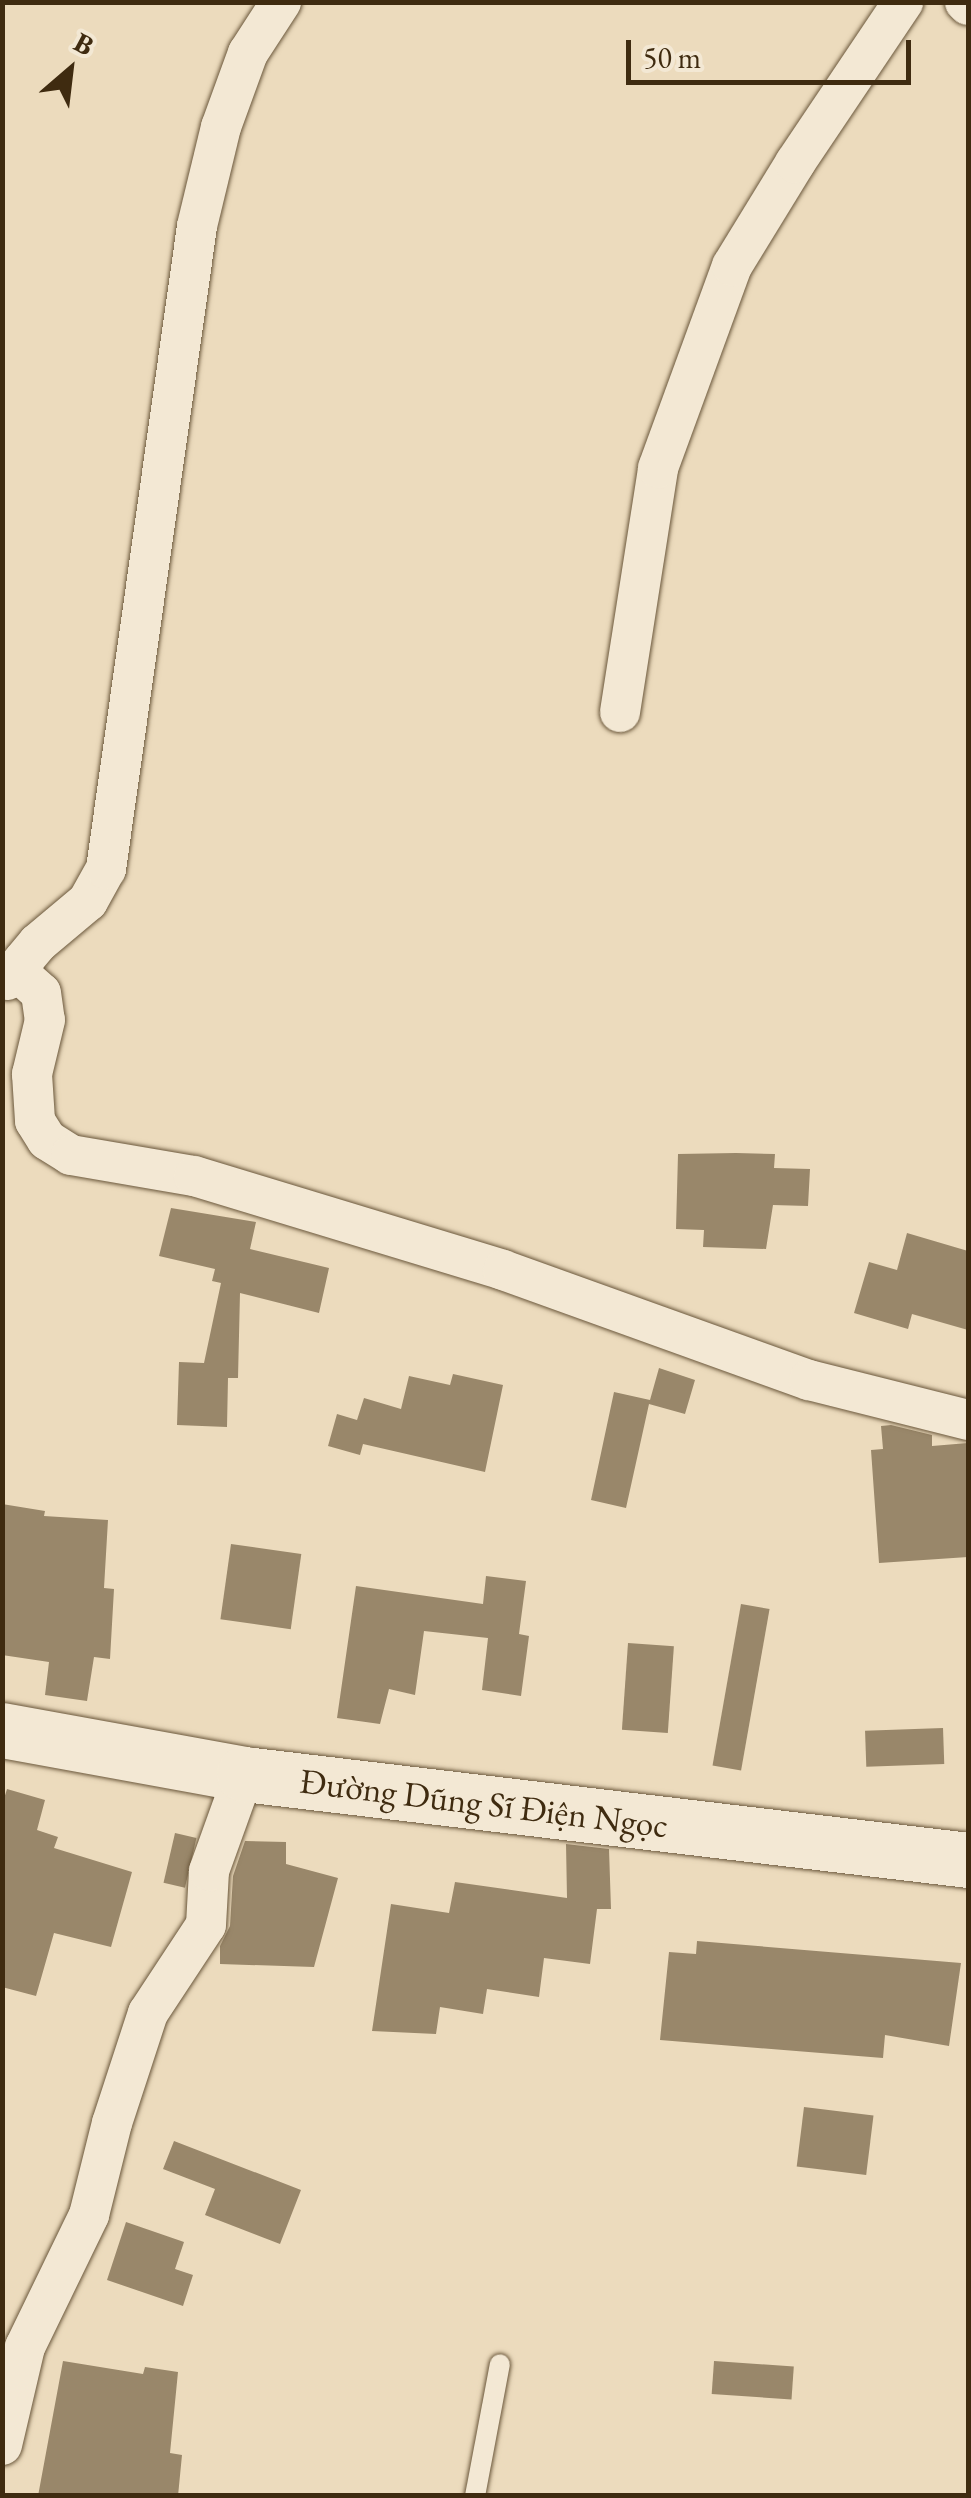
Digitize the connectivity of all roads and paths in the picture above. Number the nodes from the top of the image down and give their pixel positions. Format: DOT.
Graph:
graph roads {
  1 [pos="281,2"];
  2 [pos="904,2"];
  3 [pos="620,712"];
  4 [pos="13,973"];
  5 [pos="968,1420"];
  6 [pos="2,1730"];
  7 [pos="244,1774"];
  8 [pos="968,1860"];
  9 [pos="500,2364"];
  10 [pos="2,2445"];
  11 [pos="475,2496"];
  1 -- 4 [label="street"];
  2 -- 3 [label="street"];
  4 -- 5 [label="street"];
  6 -- 7 [label="main road, Đường Dũng Sĩ Điện Ngọc"];
  7 -- 8 [label="main road, Đường Dũng Sĩ Điện Ngọc"];
  7 -- 10 [label="street"];
  9 -- 11 [label="lane"];
}
